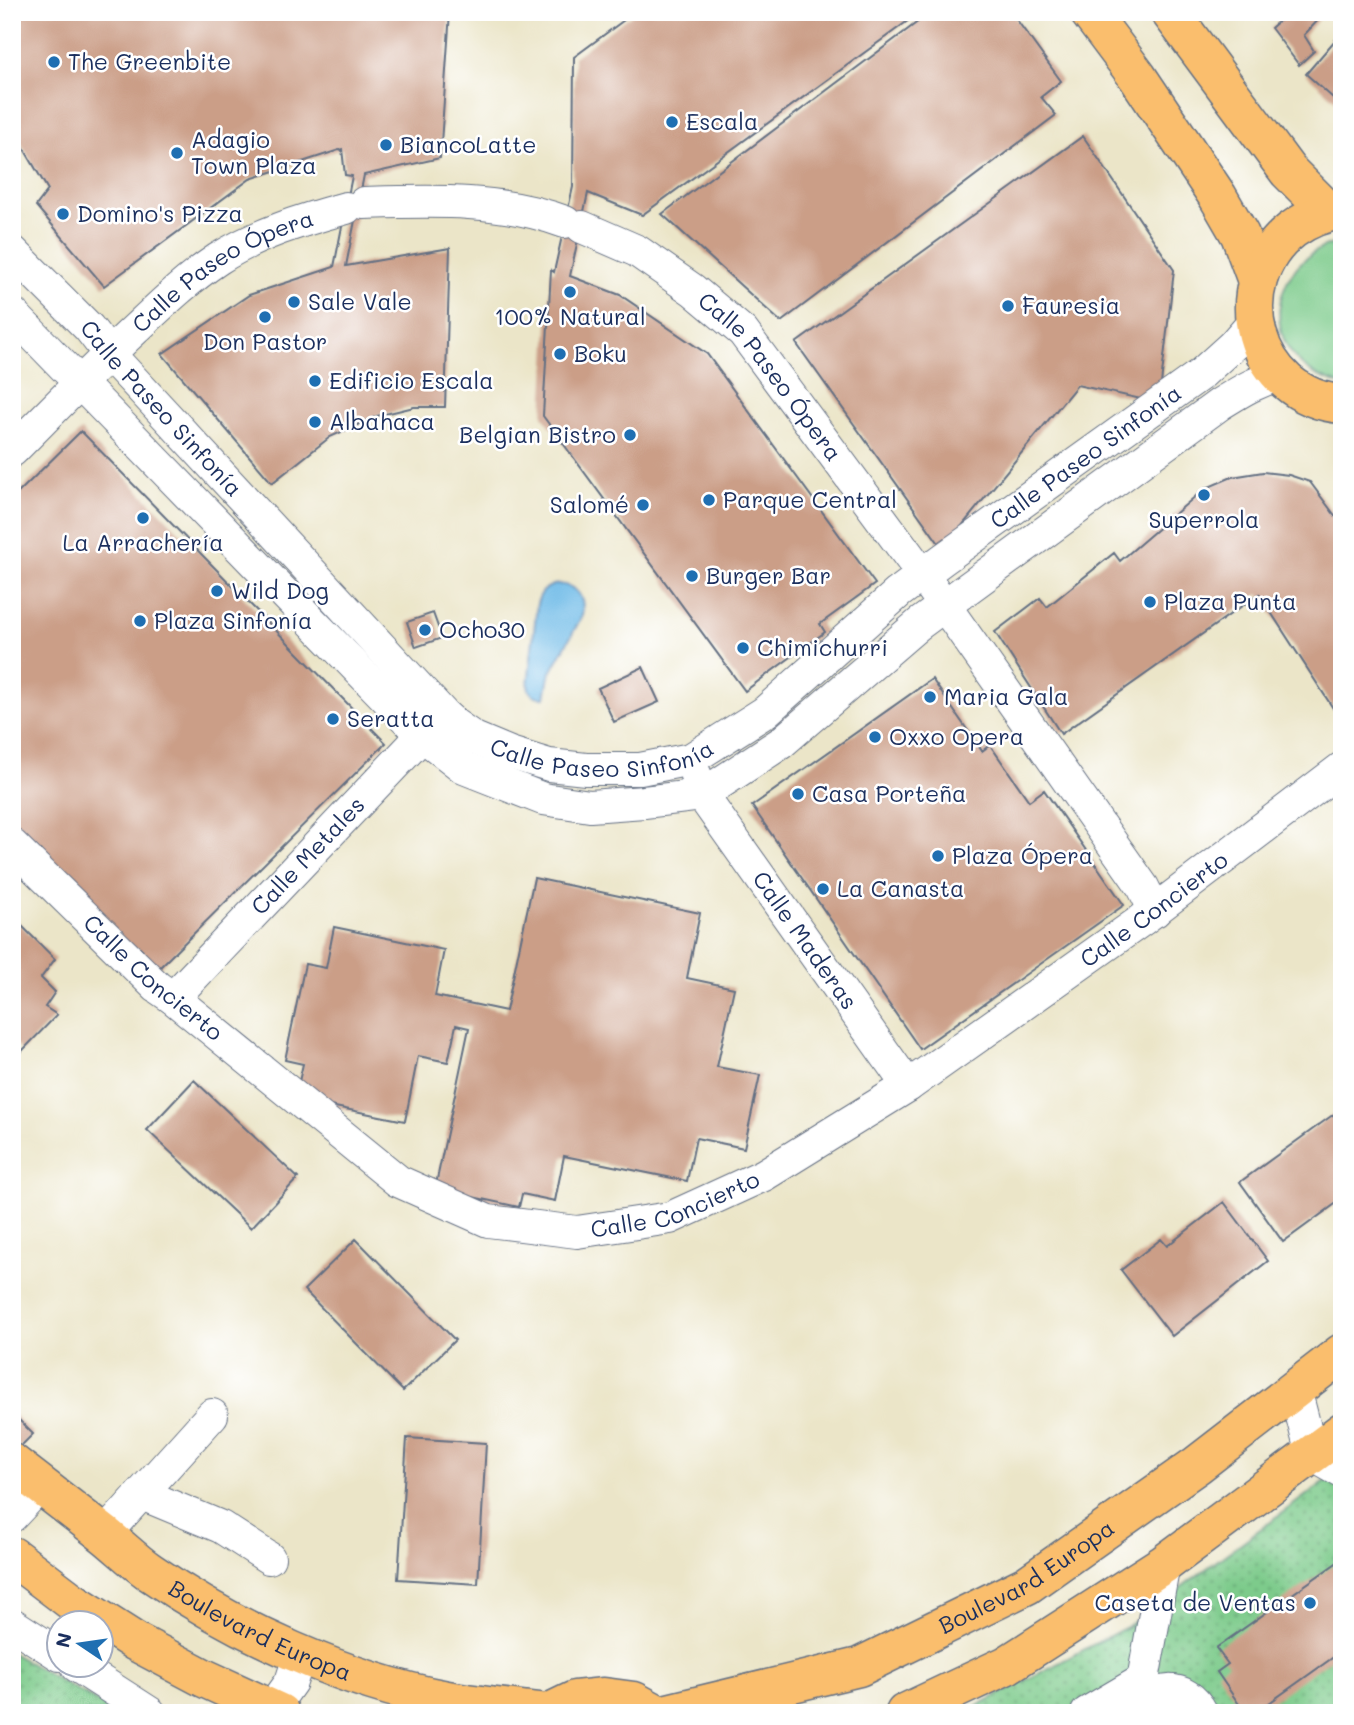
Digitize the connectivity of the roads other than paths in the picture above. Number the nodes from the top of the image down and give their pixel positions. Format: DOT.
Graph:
graph roads {
  1 [pos="1088,12"];
  2 [pos="1170,12"];
  3 [pos="1335,211"];
  4 [pos="12,251"];
  5 [pos="1257,281"];
  6 [pos="12,313"];
  7 [pos="1254,321"];
  8 [pos="109,354"];
  9 [pos="1281,375"];
  10 [pos="81,382"];
  11 [pos="1342,404"];
  12 [pos="12,451"];
  13 [pos="923,575"];
  14 [pos="943,606"];
  15 [pos="432,725"];
  16 [pos="691,759"];
  17 [pos="1342,768"];
  18 [pos="702,795"];
  19 [pos="12,845"];
  20 [pos="1156,911"];
  21 [pos="173,999"];
  22 [pos="908,1086"];
  23 [pos="1342,1353"];
  24 [pos="1295,1389"];
  25 [pos="212,1415"];
  26 [pos="1342,1433"];
  27 [pos="1327,1463"];
  28 [pos="26,1474"];
  29 [pos="142,1494"];
  30 [pos="12,1516"];
  31 [pos="104,1535"];
  32 [pos="12,1556"];
  33 [pos="269,1558"];
  34 [pos="1164,1564"];
  35 [pos="12,1624"];
  36 [pos="46,1646"];
  37 [pos="299,1654"];
  38 [pos="100,1680"];
  39 [pos="1143,1696"];
  40 [pos="273,1712"];
  41 [pos="150,1713"];
  42 [pos="548,1713"];
  43 [pos="656,1713"];
  44 [pos="668,1713"];
  45 [pos="905,1713"];
  46 [pos="1087,1713"];
  47 [pos="1202,1713"];
  1 -- 5 [label="main road"];
  2 -- 3 [label="main road"];
  3 -- 5 [label="main road"];
  4 -- 8 [label="street, Calle Paseo Sinfonía"];
  5 -- 7 [label="main road"];
  6 -- 10 [label="street, Calle Paseo Sinfonía"];
  7 -- 9 [label="main road"];
  7 -- 13 [label="street, Calle Paseo Sinfonía"];
  8 -- 10 [label="street, Calle Paseo Ópera"];
  8 -- 13 [label="street, Calle Paseo Ópera"];
  8 -- 15 [label="street, Calle Paseo Sinfonía"];
  9 -- 11 [label="main road"];
  9 -- 14 [label="street, Calle Paseo Sinfonía"];
  10 -- 12 [label="street, Calle Paseo Ópera"];
  10 -- 15 [label="street, Calle Paseo Sinfonía"];
  13 -- 14 [label="street, Calle Paseo Ópera"];
  13 -- 16 [label="street, Calle Paseo Sinfonía"];
  14 -- 18 [label="street, Calle Paseo Sinfonía"];
  14 -- 20 [label="street, Calle Paseo Ópera"];
  15 -- 16 [label="street, Calle Paseo Sinfonía"];
  15 -- 18 [label="street, Calle Paseo Sinfonía"];
  15 -- 21 [label="street, Calle Metales"];
  16 -- 18 [label="street, Calle Maderas"];
  17 -- 20 [label="street, Calle Concierto"];
  18 -- 22 [label="street, Calle Maderas"];
  19 -- 21 [label="street, Calle Concierto"];
  20 -- 22 [label="street, Calle Concierto"];
  21 -- 22 [label="street, Calle Concierto"];
  23 -- 24 [label="main road, Boulevard Europa"];
  24 -- 27 [label="street"];
  24 -- 44 [label="main road, Boulevard Europa"];
  25 -- 29 [label="street"];
  26 -- 27 [label="main road"];
  27 -- 34 [label="main road"];
  28 -- 30 [label="street"];
  28 -- 31 [label="main road, Boulevard Europa"];
  29 -- 31 [label="street"];
  29 -- 33 [label="street"];
  31 -- 37 [label="main road, Boulevard Europa"];
  32 -- 40 [label="main road"];
  34 -- 39 [label="street"];
  34 -- 45 [label="main road"];
  35 -- 36 [label="street"];
  37 -- 40 [label="street"];
  37 -- 42 [label="main road, Boulevard Europa"];
  38 -- 41 [label="street"];
  39 -- 46 [label="street"];
  39 -- 47 [label="street"];
  42 -- 43 [label="main road"];
}
